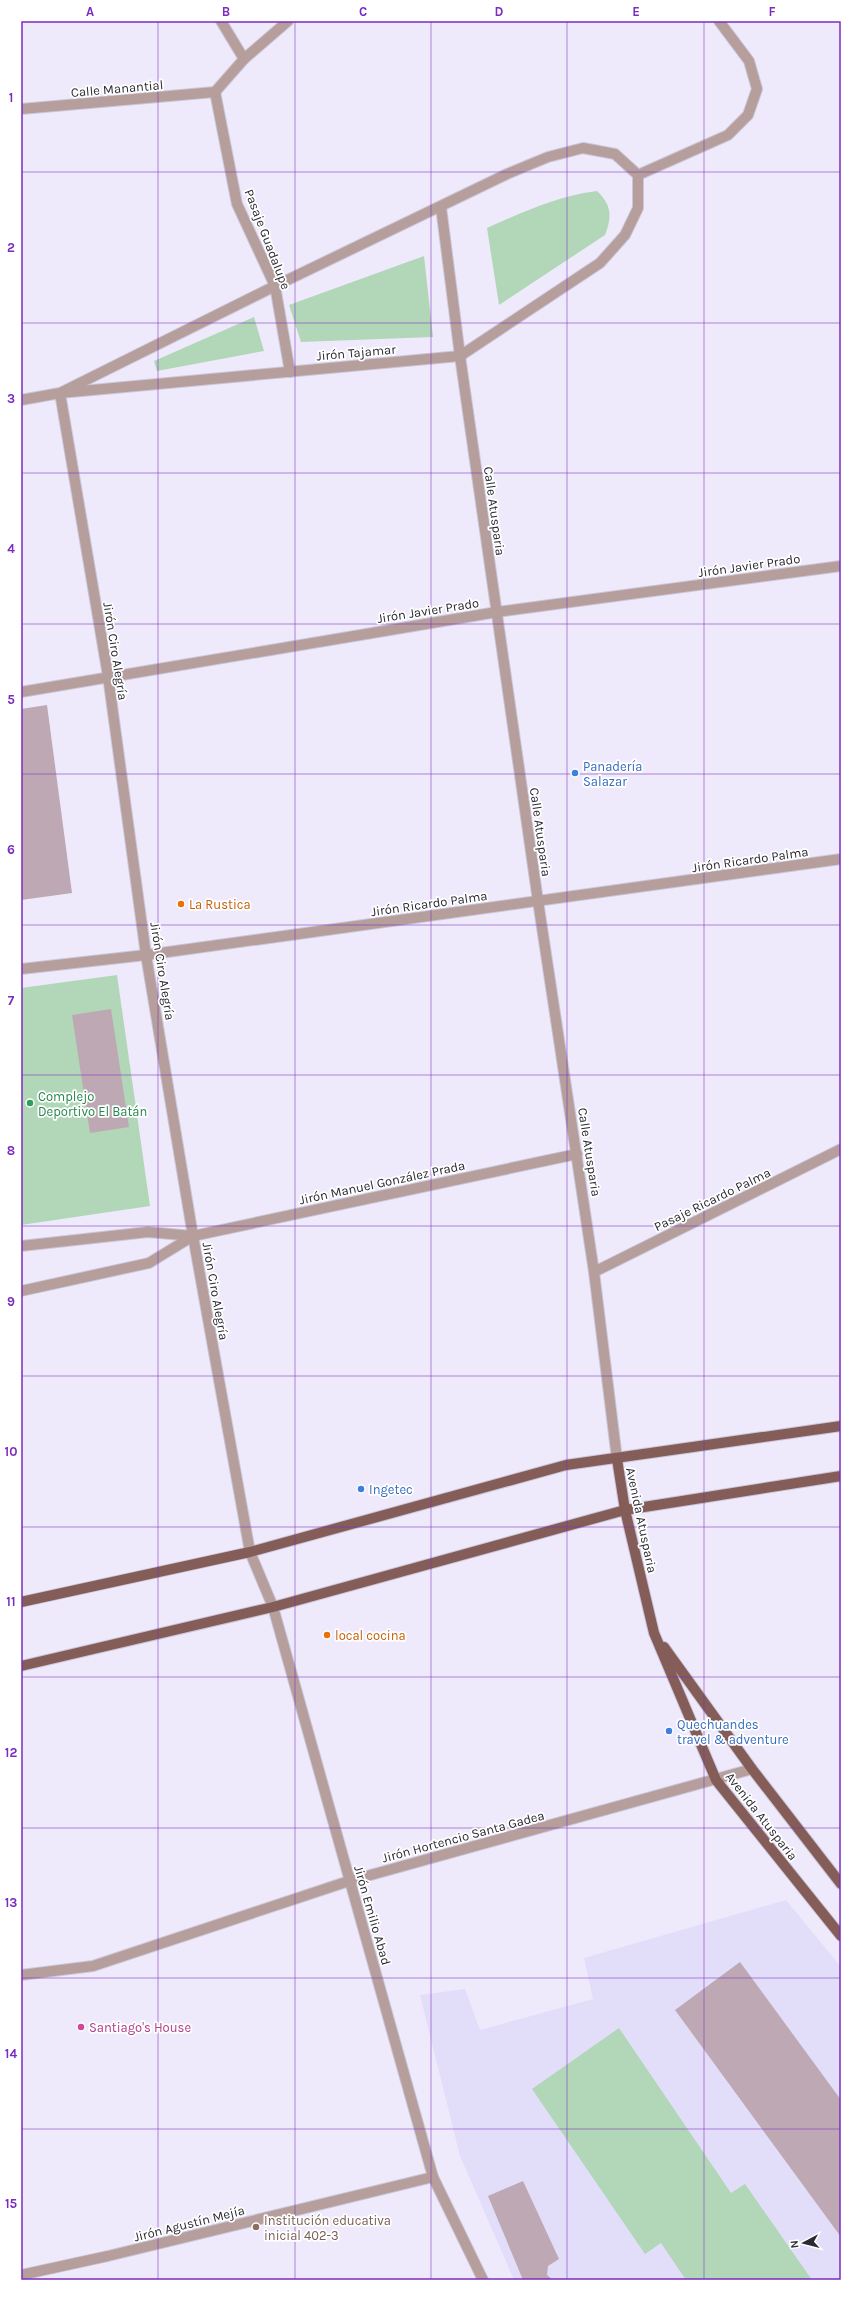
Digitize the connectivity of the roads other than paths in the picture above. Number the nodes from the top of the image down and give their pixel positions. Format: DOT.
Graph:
graph roads {
  1 [pos="221,21"];
  2 [pos="288,21"];
  3 [pos="719,21"];
  4 [pos="244,59"];
  5 [pos="215,92"];
  6 [pos="21,109"];
  7 [pos="638,175"];
  8 [pos="441,207"];
  9 [pos="275,286"];
  10 [pos="460,356"];
  11 [pos="290,372"];
  12 [pos="60,393"];
  13 [pos="21,400"];
  14 [pos="841,566"];
  15 [pos="497,612"];
  16 [pos="108,676"];
  17 [pos="21,692"];
  18 [pos="841,859"];
  19 [pos="538,901"];
  20 [pos="146,955"];
  21 [pos="21,969"];
  22 [pos="841,1149"];
  23 [pos="577,1154"];
  24 [pos="193,1236"];
  25 [pos="21,1246"];
  26 [pos="594,1272"];
  27 [pos="21,1290"];
  28 [pos="841,1426"];
  29 [pos="617,1459"];
  30 [pos="841,1476"];
  31 [pos="626,1510"];
  32 [pos="250,1552"];
  33 [pos="21,1602"];
  34 [pos="273,1606"];
  35 [pos="654,1633"];
  36 [pos="21,1666"];
  37 [pos="752,1769"];
  38 [pos="716,1780"];
  39 [pos="349,1881"];
  40 [pos="841,1884"];
  41 [pos="841,1936"];
  42 [pos="21,1975"];
  43 [pos="433,2176"];
  44 [pos="21,2275"];
  45 [pos="483,2280"];
  1 -- 4 [label="street"];
  2 -- 4 [label="street"];
  3 -- 7 [label="street"];
  4 -- 5 [label="street"];
  5 -- 6 [label="street, Calle Manantial"];
  5 -- 9 [label="street, Pasaje Guadalupe"];
  7 -- 8 [label="street"];
  7 -- 10 [label="street, Jirón Tajamar"];
  8 -- 9 [label="street"];
  8 -- 10 [label="street, Calle Atusparia"];
  9 -- 11 [label="street, Pasaje Guadalupe"];
  9 -- 12 [label="street"];
  10 -- 11 [label="street, Jirón Tajamar"];
  10 -- 15 [label="street, Calle Atusparia"];
  11 -- 12 [label="street, Jirón Tajamar"];
  12 -- 13 [label="street, Jirón Tajamar"];
  12 -- 16 [label="street, Jirón Ciro Alegría"];
  14 -- 15 [label="street, Jirón Javier Prado"];
  15 -- 16 [label="street, Jirón Javier Prado"];
  15 -- 19 [label="street, Calle Atusparia"];
  16 -- 17 [label="street, Jirón Javier Prado"];
  16 -- 20 [label="street, Jirón Ciro Alegría"];
  18 -- 19 [label="street, Jirón Ricardo Palma"];
  19 -- 20 [label="street, Jirón Ricardo Palma"];
  19 -- 23 [label="street, Calle Atusparia"];
  20 -- 21 [label="street, Jirón Ricardo Palma"];
  20 -- 24 [label="street, Jirón Ciro Alegría"];
  22 -- 26 [label="street, Pasaje Ricardo Palma"];
  23 -- 24 [label="street, Jirón Manuel González Prada"];
  23 -- 26 [label="street, Calle Atusparia"];
  24 -- 25 [label="street, Jirón Manuel González Prada"];
  24 -- 27 [label="street, Jirón Manuel González Prada"];
  24 -- 32 [label="street, Jirón Ciro Alegría"];
  26 -- 29 [label="street, Calle Atusparia"];
  28 -- 29 [label="main road"];
  29 -- 31 [label="main road, Avenida Atusparia"];
  29 -- 32 [label="main road"];
  30 -- 31 [label="main road"];
  31 -- 34 [label="main road"];
  31 -- 35 [label="main road, Avenida Atusparia"];
  32 -- 33 [label="main road"];
  32 -- 34 [label="street, Jirón Emilio Abad"];
  34 -- 36 [label="main road"];
  34 -- 39 [label="street, Jirón Emilio Abad"];
  35 -- 37 [label="main road, Avenida Atusparia"];
  35 -- 38 [label="main road, Avenida Atusparia"];
  37 -- 38 [label="street, Jirón Hortencio Santa Gadea"];
  37 -- 40 [label="main road, Avenida Atusparia"];
  38 -- 39 [label="street, Jirón Hortencio Santa Gadea"];
  38 -- 41 [label="main road, Avenida Atusparia"];
  39 -- 42 [label="street, Jirón Hortencio Santa Gadea"];
  39 -- 43 [label="street, Jirón Emilio Abad"];
  43 -- 44 [label="street, Jirón Agustín Mejía"];
  43 -- 45 [label="street, Jirón Emilio Abad"];
}
